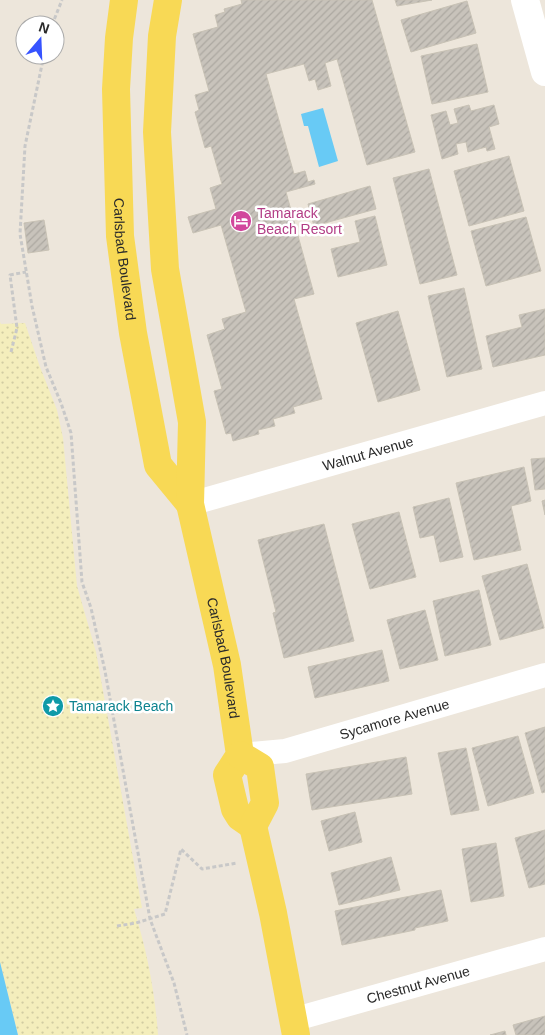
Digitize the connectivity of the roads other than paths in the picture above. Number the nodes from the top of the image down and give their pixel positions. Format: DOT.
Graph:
graph roads {
  1 [pos="124,0"];
  2 [pos="168,0"];
  3 [pos="525,0"];
  4 [pos="545,72"];
  5 [pos="545,403"];
  6 [pos="190,504"];
  7 [pos="545,675"];
  8 [pos="240,755"];
  9 [pos="545,948"];
  10 [pos="294,1028"];
  1 -- 6 [label="main road, Carlsbad Boulevard"];
  2 -- 6 [label="main road, Carlsbad Boulevard"];
  3 -- 4 [label="street"];
  5 -- 6 [label="street, Walnut Avenue"];
  6 -- 8 [label="main road, Carlsbad Boulevard"];
  7 -- 8 [label="street, Sycamore Avenue"];
  8 -- 10 [label="main road"];
  9 -- 10 [label="street, Chestnut Avenue"];
}
